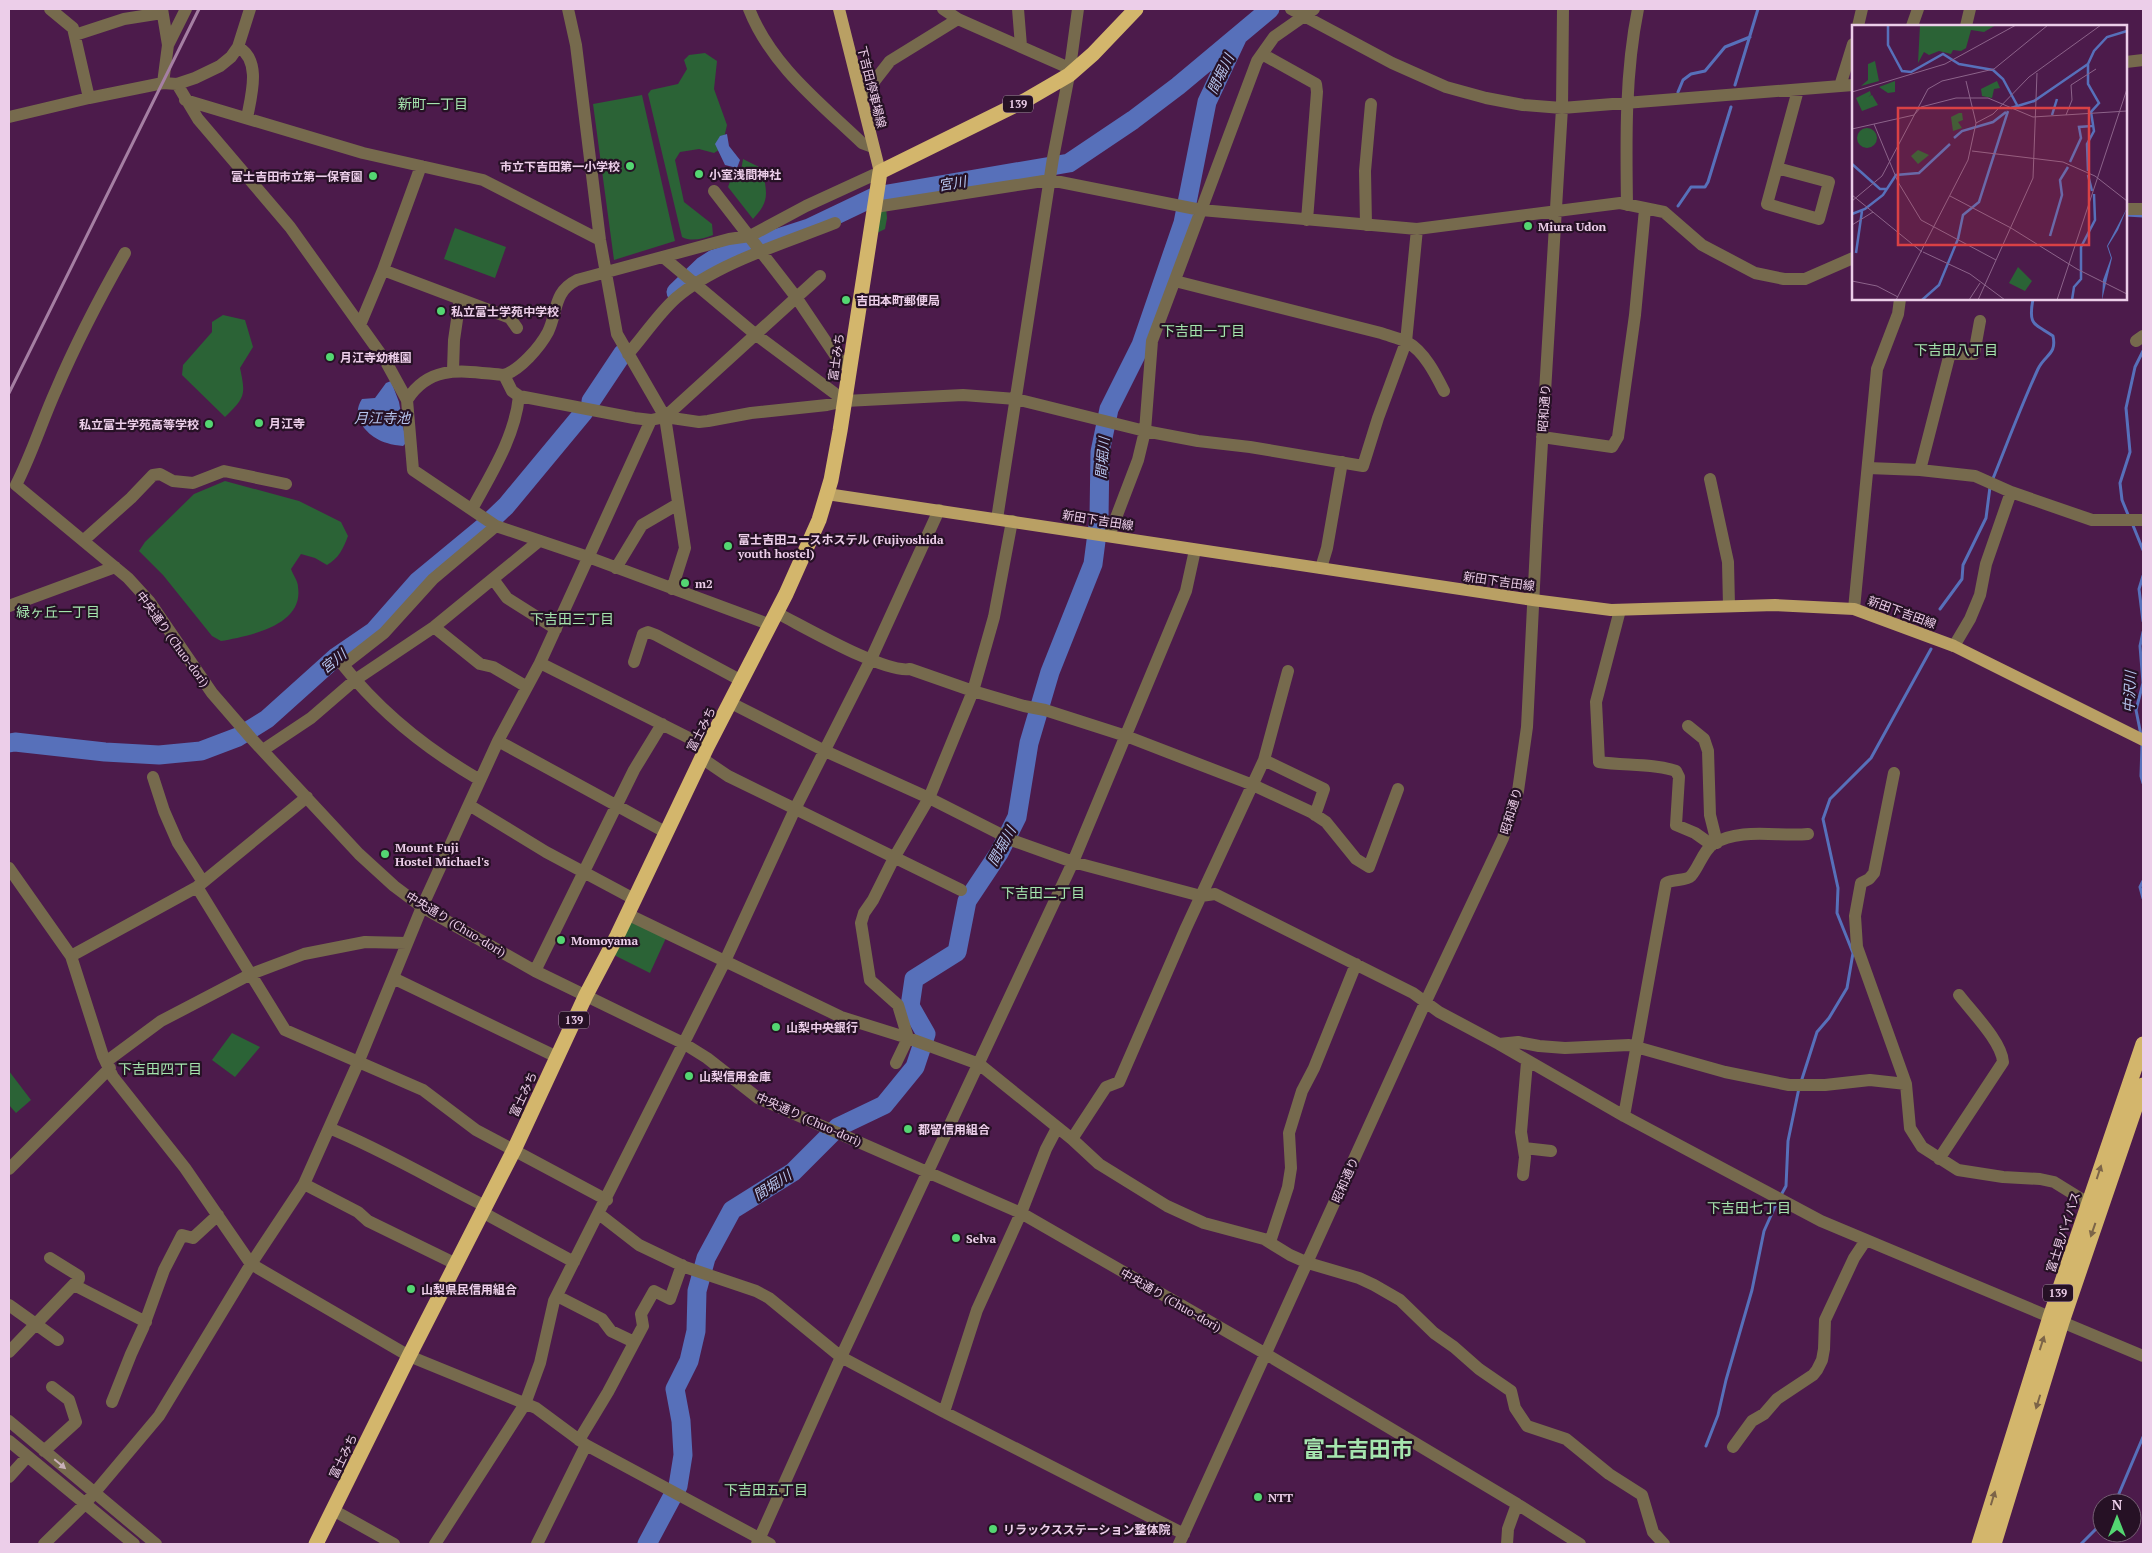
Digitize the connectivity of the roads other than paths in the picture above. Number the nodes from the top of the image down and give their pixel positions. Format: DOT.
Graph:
graph roads {
  1 [pos="50,9"];
  2 [pos="186,9"];
  3 [pos="250,9"];
  4 [pos="568,9"];
  5 [pos="749,9"];
  6 [pos="839,9"];
  7 [pos="943,9"];
  8 [pos="1018,9"];
  9 [pos="1078,9"];
  10 [pos="1136,9"];
  11 [pos="1291,9"];
  12 [pos="1314,9"];
  13 [pos="1563,9"];
  14 [pos="1638,9"];
  15 [pos="1862,9"];
  16 [pos="1918,9"];
  17 [pos="1970,9"];
  18 [pos="162,11"];
  19 [pos="1303,16"];
  20 [pos="958,18"];
  21 [pos="1858,25"];
  22 [pos="1912,25"];
  23 [pos="1966,25"];
  24 [pos="75,35"];
  25 [pos="168,45"];
  26 [pos="1021,46"];
  27 [pos="238,47"];
  28 [pos="1852,51"];
  29 [pos="1262,54"];
  30 [pos="2143,60"];
  31 [pos="2127,62"];
  32 [pos="1069,71"];
  33 [pos="163,83"];
  34 [pos="177,84"];
  35 [pos="1847,85"];
  36 [pos="1798,90"];
  37 [pos="862,97"];
  38 [pos="89,98"];
  39 [pos="185,100"];
  40 [pos="1628,103"];
  41 [pos="1371,104"];
  42 [pos="1562,108"];
  43 [pos="9,117"];
  44 [pos="247,118"];
  45 [pos="873,147"];
  46 [pos="422,166"];
  47 [pos="1776,168"];
  48 [pos="879,177"];
  49 [pos="1050,178"];
  50 [pos="714,191"];
  51 [pos="1627,205"];
  52 [pos="875,206"];
  53 [pos="1192,208"];
  54 [pos="1645,208"];
  55 [pos="2127,209"];
  56 [pos="2143,209"];
  57 [pos="1556,212"];
  58 [pos="1307,220"];
  59 [pos="835,223"];
  60 [pos="1366,225"];
  61 [pos="1417,229"];
  62 [pos="750,236"];
  63 [pos="600,240"];
  64 [pos="762,252"];
  65 [pos="125,253"];
  66 [pos="663,257"];
  67 [pos="1852,258"];
  68 [pos="383,270"];
  69 [pos="605,273"];
  70 [pos="820,276"];
  71 [pos="1174,281"];
  72 [pos="695,284"];
  73 [pos="796,297"];
  74 [pos="460,299"];
  75 [pos="1900,300"];
  76 [pos="1980,321"];
  77 [pos="360,325"];
  78 [pos="518,328"];
  79 [pos="755,334"];
  80 [pos="1406,342"];
  81 [pos="628,354"];
  82 [pos="453,370"];
  83 [pos="850,370"];
  84 [pos="504,375"];
  85 [pos="1444,392"];
  86 [pos="519,396"];
  87 [pos="1016,399"];
  88 [pos="407,400"];
  89 [pos="845,401"];
  90 [pos="665,417"];
  91 [pos="651,420"];
  92 [pos="1145,431"];
  93 [pos="1542,437"];
  94 [pos="1342,462"];
  95 [pos="1868,468"];
  96 [pos="1920,470"];
  97 [pos="1710,479"];
  98 [pos="286,484"];
  99 [pos="2011,492"];
  100 [pos="827,494"];
  101 [pos="678,504"];
  102 [pos="939,510"];
  103 [pos="477,512"];
  104 [pos="997,519"];
  105 [pos="2139,520"];
  106 [pos="1012,521"];
  107 [pos="495,525"];
  108 [pos="1103,535"];
  109 [pos="84,540"];
  110 [pos="539,541"];
  111 [pos="1195,550"];
  112 [pos="588,557"];
  113 [pos="116,567"];
  114 [pos="616,568"];
  115 [pos="1321,568"];
  116 [pos="493,579"];
  117 [pos="672,589"];
  118 [pos="1534,600"];
  119 [pos="9,606"];
  120 [pos="1728,606"];
  121 [pos="1854,608"];
  122 [pos="1620,610"];
  123 [pos="774,619"];
  124 [pos="434,627"];
  125 [pos="556,629"];
  126 [pos="1954,646"];
  127 [pos="871,659"];
  128 [pos="634,662"];
  129 [pos="540,663"];
  130 [pos="1288,671"];
  131 [pos="355,680"];
  132 [pos="742,681"];
  133 [pos="528,687"];
  134 [pos="973,691"];
  135 [pos="731,703"];
  136 [pos="662,724"];
  137 [pos="1688,726"];
  138 [pos="1126,736"];
  139 [pos="2143,740"];
  140 [pos="498,741"];
  141 [pos="263,750"];
  142 [pos="825,751"];
  143 [pos="705,753"];
  144 [pos="1264,760"];
  145 [pos="1894,773"];
  146 [pos="153,777"];
  147 [pos="480,780"];
  148 [pos="1253,785"];
  149 [pos="1398,789"];
  150 [pos="307,797"];
  151 [pos="929,798"];
  152 [pos="469,805"];
  153 [pos="617,805"];
  154 [pos="795,808"];
  155 [pos="1315,815"];
  156 [pos="667,833"];
  157 [pos="1808,834"];
  158 [pos="1715,844"];
  159 [pos="894,858"];
  160 [pos="1073,862"];
  161 [pos="9,868"];
  162 [pos="584,872"];
  163 [pos="200,884"];
  164 [pos="961,890"];
  165 [pos="1201,896"];
  166 [pos="634,898"];
  167 [pos="422,907"];
  168 [pos="627,914"];
  169 [pos="407,943"];
  170 [pos="70,956"];
  171 [pos="725,961"];
  172 [pos="1356,964"];
  173 [pos="536,971"];
  174 [pos="251,974"];
  175 [pos="393,978"];
  176 [pos="586,995"];
  177 [pos="1959,995"];
  178 [pos="1426,1001"];
  179 [pos="908,1038"];
  180 [pos="683,1043"];
  181 [pos="1499,1044"];
  182 [pos="2143,1044"];
  183 [pos="1636,1047"];
  184 [pos="557,1057"];
  185 [pos="358,1062"];
  186 [pos="896,1062"];
  187 [pos="1527,1062"];
  188 [pos="979,1064"];
  189 [pos="108,1065"];
  190 [pos="1906,1084"];
  191 [pos="2143,1085"];
  192 [pos="1624,1116"];
  193 [pos="329,1128"];
  194 [pos="1057,1128"];
  195 [pos="1072,1139"];
  196 [pos="1524,1148"];
  197 [pos="514,1150"];
  198 [pos="1551,1151"];
  199 [pos="1939,1159"];
  200 [pos="9,1169"];
  201 [pos="929,1172"];
  202 [pos="1523,1175"];
  203 [pos="304,1184"];
  204 [pos="607,1200"];
  205 [pos="2088,1203"];
  206 [pos="484,1209"];
  207 [pos="1021,1213"];
  208 [pos="599,1214"];
  209 [pos="218,1215"];
  210 [pos="1866,1240"];
  211 [pos="1270,1242"];
  212 [pos="50,1258"];
  213 [pos="574,1262"];
  214 [pos="1308,1263"];
  215 [pos="251,1264"];
  216 [pos="456,1264"];
  217 [pos="684,1266"];
  218 [pos="74,1284"];
  219 [pos="557,1296"];
  220 [pos="9,1304"];
  221 [pos="2056,1320"];
  222 [pos="146,1322"];
  223 [pos="35,1325"];
  224 [pos="58,1340"];
  225 [pos="634,1342"];
  226 [pos="9,1352"];
  227 [pos="1266,1354"];
  228 [pos="409,1356"];
  229 [pos="2143,1356"];
  230 [pos="841,1357"];
  231 [pos="52,1387"];
  232 [pos="112,1402"];
  233 [pos="525,1404"];
  234 [pos="944,1412"];
  235 [pos="9,1421"];
  236 [pos="9,1441"];
  237 [pos="582,1442"];
  238 [pos="1733,1447"];
  239 [pos="44,1451"];
  240 [pos="27,1457"];
  241 [pos="9,1477"];
  242 [pos="94,1492"];
  243 [pos="85,1504"];
  244 [pos="1517,1504"];
  245 [pos="333,1510"];
  246 [pos="1181,1539"];
  247 [pos="762,1542"];
  248 [pos="44,1544"];
  249 [pos="134,1544"];
  250 [pos="156,1544"];
  251 [pos="316,1544"];
  252 [pos="394,1544"];
  253 [pos="435,1544"];
  254 [pos="537,1544"];
  255 [pos="1506,1544"];
  256 [pos="1580,1544"];
  257 [pos="1664,1544"];
  258 [pos="1979,1544"];
  259 [pos="1994,1544"];
  1 -- 24 [label="street"];
  2 -- 25 [label="street"];
  3 -- 27 [label="street"];
  4 -- 63 [label="street"];
  5 -- 45 [label="street"];
  6 -- 37 [label="main road, 下吉田停車場線"];
  7 -- 20 [label="street"];
  8 -- 26 [label="street"];
  9 -- 32 [label="street"];
  10 -- 32 [label="highway, 139"];
  11 -- 19 [label="street"];
  12 -- 19 [label="street"];
  13 -- 42 [label="street, 昭和通り"];
  14 -- 40 [label="street"];
  15 -- 21 [label="street"];
  16 -- 22 [label="street"];
  17 -- 23 [label="street"];
  18 -- 24 [label="street"];
  18 -- 25 [label="street"];
  19 -- 29 [label="street"];
  19 -- 42 [label="street"];
  20 -- 26 [label="street"];
  20 -- 37 [label="street"];
  24 -- 38 [label="street"];
  25 -- 33 [label="street"];
  26 -- 32 [label="street"];
  27 -- 34 [label="street"];
  27 -- 44 [label="street"];
  28 -- 35 [label="street"];
  29 -- 53 [label="street"];
  29 -- 58 [label="street"];
  30 -- 31 [label="street"];
  32 -- 48 [label="highway, 139"];
  32 -- 49 [label="street"];
  33 -- 34 [label="street"];
  33 -- 38 [label="street"];
  34 -- 39 [label="street"];
  35 -- 36 [label="street"];
  36 -- 40 [label="street"];
  36 -- 47 [label="street"];
  37 -- 45 [label="main road, 下吉田停車場線"];
  38 -- 43 [label="street"];
  39 -- 44 [label="street"];
  39 -- 77 [label="street"];
  40 -- 42 [label="street"];
  40 -- 51 [label="street"];
  41 -- 60 [label="street"];
  42 -- 57 [label="street, 昭和通り"];
  44 -- 46 [label="street"];
  45 -- 48 [label="main road, 下吉田停車場線"];
  46 -- 63 [label="street"];
  46 -- 68 [label="street"];
  47 -- 47 [label="street"];
  48 -- 52 [label="highway, 富士みち / 139"];
  48 -- 62 [label="street"];
  49 -- 52 [label="street"];
  49 -- 53 [label="street"];
  49 -- 87 [label="street"];
  50 -- 62 [label="street"];
  51 -- 54 [label="street"];
  51 -- 57 [label="street"];
  52 -- 83 [label="highway, 富士みち / 139"];
  53 -- 58 [label="street"];
  53 -- 71 [label="street"];
  54 -- 67 [label="street"];
  54 -- 93 [label="street"];
  55 -- 56 [label="street"];
  57 -- 61 [label="street"];
  57 -- 93 [label="street, 昭和通り"];
  58 -- 60 [label="street"];
  59 -- 64 [label="street"];
  60 -- 61 [label="street"];
  61 -- 80 [label="street"];
  62 -- 64 [label="street"];
  62 -- 66 [label="street"];
  63 -- 69 [label="street"];
  64 -- 72 [label="street"];
  64 -- 73 [label="street"];
  65 -- 109 [label="street, 中央通り (Chuo-dori)"];
  66 -- 69 [label="street"];
  66 -- 72 [label="street"];
  68 -- 74 [label="street"];
  68 -- 77 [label="street"];
  69 -- 81 [label="street"];
  69 -- 84 [label="street"];
  70 -- 73 [label="street"];
  71 -- 80 [label="street"];
  71 -- 92 [label="street"];
  72 -- 79 [label="street"];
  72 -- 81 [label="street"];
  73 -- 79 [label="street"];
  73 -- 83 [label="street"];
  74 -- 78 [label="street"];
  74 -- 82 [label="street"];
  75 -- 95 [label="street"];
  76 -- 96 [label="street"];
  77 -- 88 [label="street"];
  79 -- 89 [label="street"];
  79 -- 90 [label="street"];
  80 -- 85 [label="street"];
  80 -- 94 [label="street"];
  81 -- 90 [label="street"];
  82 -- 84 [label="street"];
  82 -- 88 [label="street"];
  83 -- 89 [label="highway, 富士みち / 139"];
  84 -- 86 [label="street"];
  86 -- 91 [label="street"];
  86 -- 103 [label="street"];
  87 -- 89 [label="street"];
  87 -- 92 [label="street"];
  87 -- 104 [label="street"];
  88 -- 103 [label="street"];
  89 -- 90 [label="street"];
  89 -- 100 [label="highway, 富士みち / 139"];
  90 -- 91 [label="street"];
  90 -- 101 [label="street"];
  91 -- 112 [label="street"];
  92 -- 94 [label="street"];
  92 -- 108 [label="street"];
  93 -- 118 [label="street, 昭和通り"];
  94 -- 115 [label="street"];
  95 -- 96 [label="street"];
  95 -- 121 [label="street"];
  96 -- 99 [label="street"];
  97 -- 120 [label="street"];
  98 -- 109 [label="street"];
  99 -- 105 [label="street"];
  99 -- 126 [label="street"];
  100 -- 102 [label="main road, 新田下吉田線"];
  100 -- 123 [label="highway, 富士みち / 139"];
  101 -- 114 [label="street"];
  101 -- 117 [label="street"];
  102 -- 104 [label="main road, 新田下吉田線"];
  102 -- 127 [label="street"];
  103 -- 107 [label="street"];
  104 -- 106 [label="main road, 新田下吉田線"];
  106 -- 108 [label="main road, 新田下吉田線"];
  106 -- 134 [label="street"];
  107 -- 110 [label="street"];
  107 -- 131 [label="street"];
  108 -- 111 [label="main road, 新田下吉田線"];
  109 -- 113 [label="street, 中央通り (Chuo-dori)"];
  110 -- 112 [label="street"];
  110 -- 116 [label="street"];
  111 -- 115 [label="main road, 新田下吉田線"];
  111 -- 138 [label="street"];
  112 -- 114 [label="street"];
  112 -- 125 [label="street"];
  113 -- 119 [label="street"];
  113 -- 141 [label="street, 中央通り (Chuo-dori)"];
  114 -- 117 [label="street"];
  115 -- 118 [label="main road, 新田下吉田線"];
  116 -- 124 [label="street"];
  116 -- 125 [label="street"];
  117 -- 123 [label="street"];
  118 -- 122 [label="main road, 新田下吉田線"];
  118 -- 178 [label="street, 昭和通り"];
  120 -- 121 [label="main road, 新田下吉田線"];
  120 -- 122 [label="main road, 新田下吉田線"];
  121 -- 126 [label="main road, 新田下吉田線"];
  122 -- 158 [label="street"];
  123 -- 127 [label="street"];
  123 -- 132 [label="highway, 富士みち / 139"];
  124 -- 131 [label="street"];
  124 -- 133 [label="street"];
  125 -- 129 [label="street"];
  126 -- 139 [label="main road, 新田下吉田線"];
  127 -- 134 [label="street"];
  127 -- 142 [label="street"];
  128 -- 132 [label="street"];
  129 -- 133 [label="street"];
  129 -- 136 [label="street"];
  130 -- 144 [label="street"];
  131 -- 141 [label="street"];
  131 -- 147 [label="street"];
  132 -- 135 [label="highway, 富士みち / 139"];
  133 -- 140 [label="street"];
  134 -- 138 [label="street"];
  134 -- 151 [label="street"];
  135 -- 142 [label="street"];
  135 -- 143 [label="highway, 富士みち / 139"];
  136 -- 143 [label="street"];
  136 -- 153 [label="street"];
  137 -- 158 [label="street"];
  138 -- 148 [label="street"];
  138 -- 160 [label="street"];
  140 -- 147 [label="street"];
  140 -- 153 [label="street"];
  141 -- 150 [label="street, 中央通り (Chuo-dori)"];
  142 -- 151 [label="street"];
  142 -- 154 [label="street"];
  143 -- 154 [label="street"];
  143 -- 156 [label="highway, 富士みち / 139"];
  144 -- 148 [label="street"];
  144 -- 155 [label="street"];
  145 -- 190 [label="street"];
  146 -- 163 [label="street"];
  147 -- 152 [label="street"];
  148 -- 155 [label="street"];
  148 -- 165 [label="street"];
  149 -- 155 [label="street"];
  150 -- 163 [label="street"];
  150 -- 167 [label="street, 中央通り (Chuo-dori)"];
  151 -- 159 [label="street"];
  151 -- 160 [label="street"];
  152 -- 162 [label="street"];
  152 -- 167 [label="street"];
  153 -- 156 [label="street"];
  153 -- 162 [label="street"];
  154 -- 159 [label="street"];
  154 -- 171 [label="street"];
  156 -- 166 [label="highway, 富士みち / 139"];
  157 -- 158 [label="street"];
  158 -- 183 [label="street"];
  159 -- 164 [label="street"];
  159 -- 179 [label="street"];
  160 -- 165 [label="street"];
  160 -- 188 [label="street"];
  161 -- 170 [label="street"];
  162 -- 166 [label="street"];
  162 -- 173 [label="street"];
  163 -- 170 [label="street"];
  163 -- 174 [label="street"];
  165 -- 172 [label="street"];
  165 -- 195 [label="street"];
  166 -- 168 [label="highway, 富士みち / 139"];
  167 -- 169 [label="street"];
  167 -- 173 [label="street, 中央通り (Chuo-dori)"];
  168 -- 171 [label="street"];
  168 -- 176 [label="highway, 富士みち / 139"];
  169 -- 174 [label="street"];
  169 -- 175 [label="street"];
  170 -- 189 [label="street"];
  171 -- 179 [label="street"];
  171 -- 180 [label="street"];
  172 -- 178 [label="street"];
  172 -- 211 [label="street"];
  173 -- 176 [label="street, 中央通り (Chuo-dori)"];
  174 -- 185 [label="street"];
  174 -- 189 [label="street"];
  175 -- 184 [label="street"];
  175 -- 185 [label="street"];
  176 -- 180 [label="street, 中央通り (Chuo-dori)"];
  176 -- 184 [label="highway, 富士みち / 139"];
  177 -- 199 [label="street"];
  178 -- 181 [label="street"];
  178 -- 214 [label="street, 昭和通り"];
  179 -- 186 [label="street"];
  179 -- 188 [label="street"];
  180 -- 201 [label="street, 中央通り (Chuo-dori)"];
  180 -- 204 [label="street"];
  181 -- 183 [label="street"];
  181 -- 187 [label="street"];
  205 -- 182 [label="highway, 富士見バイパス / 139, one-way"];
  183 -- 190 [label="street"];
  183 -- 192 [label="street"];
  184 -- 197 [label="highway, 富士みち / 139"];
  185 -- 193 [label="street"];
  185 -- 197 [label="street"];
  187 -- 192 [label="street"];
  187 -- 196 [label="street"];
  188 -- 194 [label="street"];
  188 -- 201 [label="street"];
  189 -- 200 [label="street"];
  189 -- 209 [label="street"];
  190 -- 199 [label="street"];
  191 -- 221 [label="highway, 富士見バイパス / 139, one-way"];
  192 -- 210 [label="street"];
  193 -- 203 [label="street"];
  193 -- 206 [label="street"];
  194 -- 195 [label="street"];
  194 -- 207 [label="street"];
  195 -- 211 [label="street"];
  196 -- 198 [label="street"];
  196 -- 202 [label="street"];
  197 -- 204 [label="street"];
  197 -- 206 [label="highway, 富士みち / 139"];
  199 -- 205 [label="street"];
  201 -- 207 [label="street, 中央通り (Chuo-dori)"];
  201 -- 230 [label="street"];
  203 -- 215 [label="street"];
  203 -- 216 [label="street"];
  204 -- 208 [label="street"];
  205 -- 221 [label="highway, 富士見バイパス / 139"];
  206 -- 213 [label="street"];
  206 -- 216 [label="highway, 富士みち / 139"];
  207 -- 227 [label="street, 中央通り (Chuo-dori)"];
  207 -- 234 [label="street"];
  208 -- 213 [label="street"];
  208 -- 217 [label="street"];
  209 -- 215 [label="street"];
  209 -- 222 [label="street"];
  210 -- 221 [label="street"];
  210 -- 238 [label="street"];
  211 -- 214 [label="street"];
  212 -- 218 [label="street"];
  213 -- 219 [label="street"];
  214 -- 227 [label="street, 昭和通り"];
  214 -- 257 [label="street"];
  215 -- 228 [label="street"];
  215 -- 242 [label="street"];
  216 -- 228 [label="highway, 富士みち / 139"];
  217 -- 225 [label="street"];
  217 -- 230 [label="street"];
  218 -- 222 [label="street"];
  218 -- 223 [label="street"];
  219 -- 225 [label="street"];
  219 -- 233 [label="street"];
  220 -- 223 [label="street"];
  221 -- 229 [label="street"];
  258 -- 221 [label="highway, 富士見バイパス / 139, one-way"];
  221 -- 259 [label="highway, 富士見バイパス / 139, one-way"];
  222 -- 232 [label="street"];
  223 -- 224 [label="street"];
  223 -- 226 [label="street"];
  225 -- 237 [label="street"];
  227 -- 244 [label="street, 中央通り (Chuo-dori)"];
  227 -- 246 [label="street, 昭和通り"];
  228 -- 233 [label="street"];
  228 -- 245 [label="highway, 富士みち / 139"];
  230 -- 234 [label="street"];
  230 -- 247 [label="street"];
  231 -- 239 [label="street"];
  233 -- 237 [label="street"];
  233 -- 253 [label="street"];
  234 -- 246 [label="street"];
  235 -- 239 [label="street"];
  236 -- 240 [label="street"];
  237 -- 247 [label="street"];
  237 -- 254 [label="street"];
  239 -- 242 [label="street, one-way"];
  240 -- 241 [label="street"];
  240 -- 243 [label="street"];
  242 -- 243 [label="street"];
  242 -- 250 [label="street"];
  243 -- 248 [label="street"];
  243 -- 249 [label="street"];
  244 -- 255 [label="street"];
  244 -- 256 [label="street, 中央通り (Chuo-dori)"];
  245 -- 251 [label="highway, 富士みち / 139"];
  245 -- 252 [label="street"];
}
